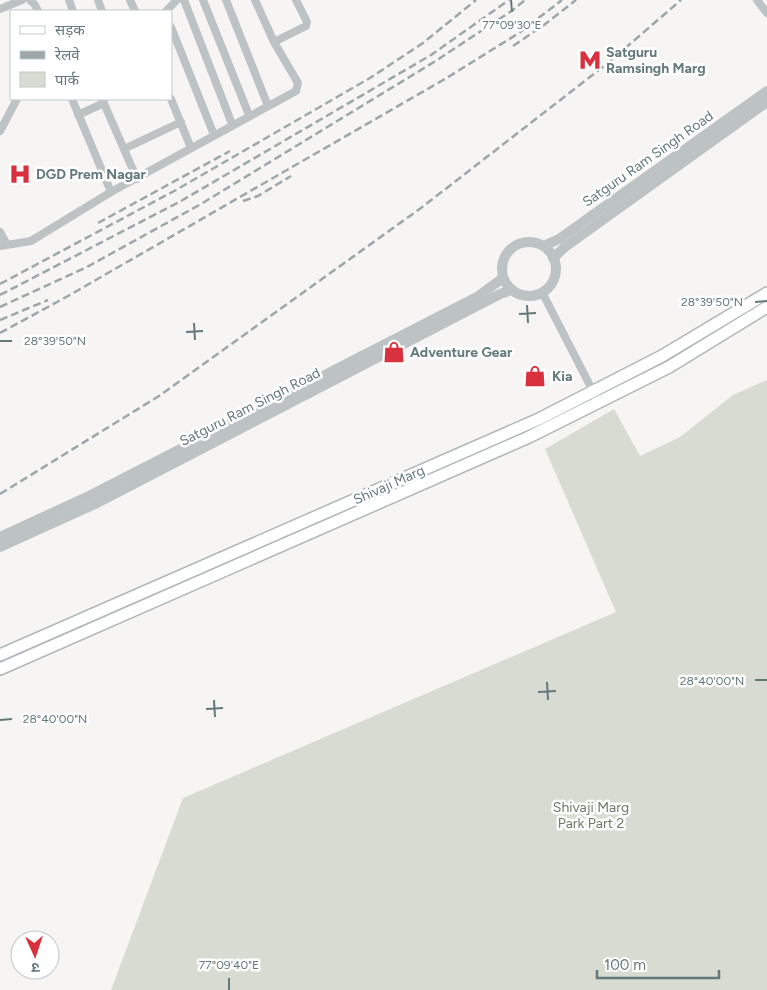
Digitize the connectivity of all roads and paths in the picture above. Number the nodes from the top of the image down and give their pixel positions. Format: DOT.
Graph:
graph roads {
  1 [pos="22,0"];
  2 [pos="30,0"];
  3 [pos="184,0"];
  4 [pos="203,0"];
  5 [pos="226,0"];
  6 [pos="255,0"];
  7 [pos="296,0"];
  8 [pos="757,0"];
  9 [pos="0,9"];
  10 [pos="38,10"];
  11 [pos="767,14"];
  12 [pos="172,29"];
  13 [pos="274,42"];
  14 [pos="767,92"];
  15 [pos="16,100"];
  16 [pos="72,100"];
  17 [pos="171,100"];
  18 [pos="103,101"];
  19 [pos="767,102"];
  20 [pos="268,106"];
  21 [pos="78,115"];
  22 [pos="249,115"];
  23 [pos="181,122"];
  24 [pos="232,124"];
  25 [pos="0,131"];
  26 [pos="214,134"];
  27 [pos="191,148"];
  28 [pos="124,149"];
  29 [pos="137,179"];
  30 [pos="111,192"];
  31 [pos="0,232"];
  32 [pos="3,245"];
  33 [pos="544,246"];
  34 [pos="553,258"];
  35 [pos="503,278"];
  36 [pos="512,290"];
  37 [pos="542,292"];
  38 [pos="767,293"];
  39 [pos="767,307"];
  40 [pos="593,393"];
  41 [pos="599,403"];
  42 [pos="0,537"];
  43 [pos="0,547"];
  44 [pos="0,655"];
  45 [pos="0,669"];
  1 -- 9 [label="street"];
  2 -- 10 [label="street"];
  3 -- 24 [label="street"];
  4 -- 22 [label="street"];
  5 -- 20 [label="street"];
  6 -- 13 [label="street"];
  7 -- 13 [label="street"];
  8 -- 11 [label="street"];
  12 -- 26 [label="street"];
  13 -- 20 [label="street"];
  14 -- 33 [label="street, Satguru Ram Singh Road"];
  15 -- 25 [label="street"];
  16 -- 21 [label="street"];
  17 -- 23 [label="street"];
  18 -- 21 [label="street"];
  18 -- 28 [label="street"];
  19 -- 34 [label="street, Satguru Ram Singh Road"];
  20 -- 22 [label="street"];
  21 -- 30 [label="street"];
  22 -- 24 [label="street"];
  23 -- 27 [label="street"];
  23 -- 28 [label="street"];
  24 -- 26 [label="street"];
  26 -- 27 [label="street"];
  27 -- 29 [label="street"];
  28 -- 29 [label="street"];
  29 -- 30 [label="street"];
  30 -- 32 [label="street"];
  31 -- 32 [label="street"];
  33 -- 34 [label="street"];
  33 -- 35 [label="street"];
  34 -- 37 [label="street"];
  35 -- 36 [label="street"];
  35 -- 42 [label="street, Satguru Ram Singh Road"];
  36 -- 37 [label="street"];
  36 -- 43 [label="street, Satguru Ram Singh Road"];
  37 -- 40 [label="street"];
  38 -- 40 [label="main road, Shivaji Marg"];
  39 -- 41 [label="main road, Shivaji Marg"];
  40 -- 41 [label="street"];
  40 -- 44 [label="main road, Shivaji Marg"];
  41 -- 45 [label="main road, Shivaji Marg"];
}
